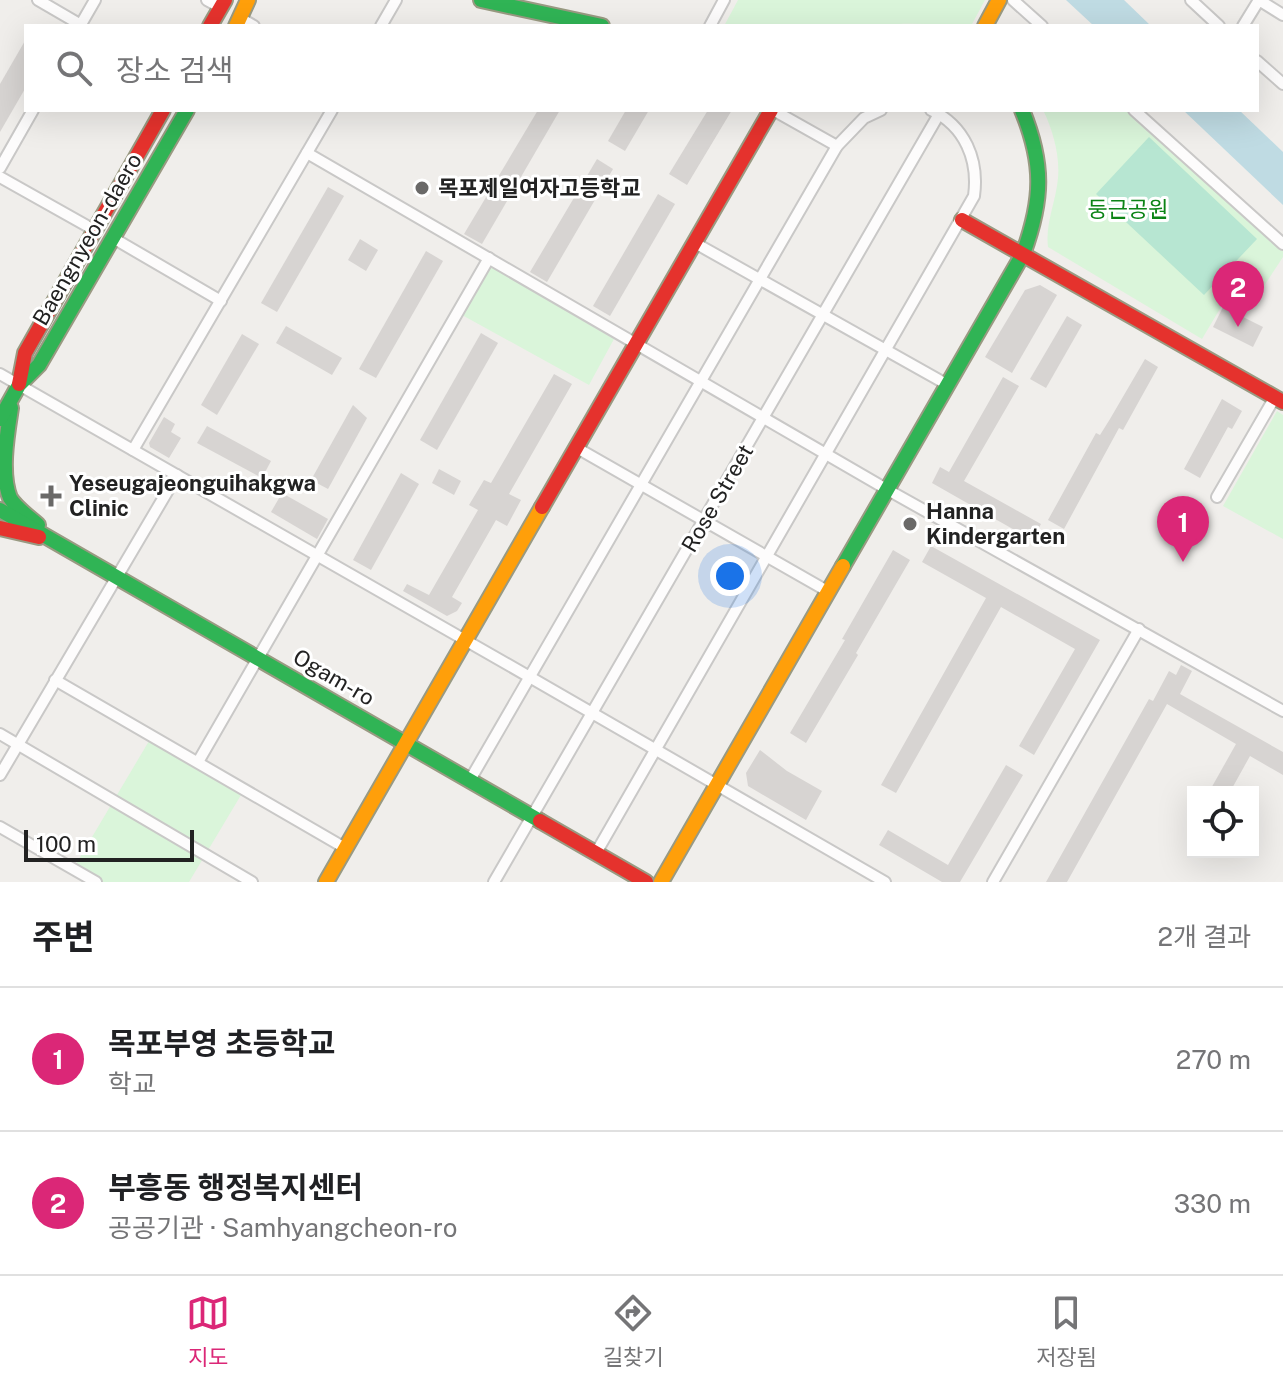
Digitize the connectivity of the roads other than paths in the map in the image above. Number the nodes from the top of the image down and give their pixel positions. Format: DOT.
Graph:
graph roads {
  1 [pos="38,0"];
  2 [pos="95,0"];
  3 [pos="248,0"];
  4 [pos="255,0"];
  5 [pos="396,0"];
  6 [pos="481,0"];
  7 [pos="724,0"];
  8 [pos="999,0"];
  9 [pos="1013,0"];
  10 [pos="1191,0"];
  11 [pos="218,2"];
  12 [pos="1283,15"];
  13 [pos="238,22"];
  14 [pos="79,24"];
  15 [pos="82,24"];
  16 [pos="211,24"];
  17 [pos="382,24"];
  18 [pos="593,24"];
  19 [pos="711,24"];
  20 [pos="986,24"];
  21 [pos="1040,24"];
  22 [pos="1217,24"];
  23 [pos="1244,24"];
  24 [pos="1259,63"];
  25 [pos="1283,84"];
  26 [pos="32,112"];
  27 [pos="162,112"];
  28 [pos="186,112"];
  29 [pos="331,112"];
  30 [pos="771,112"];
  31 [pos="776,112"];
  32 [pos="877,112"];
  33 [pos="935,112"];
  34 [pos="1023,112"];
  35 [pos="1136,112"];
  36 [pos="837,146"];
  37 [pos="307,153"];
  38 [pos="0,168"];
  39 [pos="0,177"];
  40 [pos="962,220"];
  41 [pos="96,231"];
  42 [pos="113,238"];
  43 [pos="695,243"];
  44 [pos="1283,244"];
  45 [pos="1023,254"];
  46 [pos="489,258"];
  47 [pos="760,279"];
  48 [pos="221,301"];
  49 [pos="823,315"];
  50 [pos="637,343"];
  51 [pos="887,351"];
  52 [pos="0,374"];
  53 [pos="701,380"];
  54 [pos="1283,384"];
  55 [pos="948,385"];
  56 [pos="16,390"];
  57 [pos="1279,400"];
  58 [pos="0,406"];
  59 [pos="764,417"];
  60 [pos="0,419"];
  61 [pos="577,448"];
  62 [pos="133,450"];
  63 [pos="827,454"];
  64 [pos="177,475"];
  65 [pos="641,485"];
  66 [pos="888,490"];
  67 [pos="1217,497"];
  68 [pos="0,510"];
  69 [pos="704,520"];
  70 [pos="0,528"];
  71 [pos="53,540"];
  72 [pos="317,556"];
  73 [pos="767,557"];
  74 [pos="116,577"];
  75 [pos="829,592"];
  76 [pos="1139,629"];
  77 [pos="466,640"];
  78 [pos="258,658"];
  79 [pos="530,674"];
  80 [pos="55,680"];
  81 [pos="1283,711"];
  82 [pos="593,712"];
  83 [pos="0,734"];
  84 [pos="17,744"];
  85 [pos="406,744"];
  86 [pos="656,748"];
  87 [pos="198,762"];
  88 [pos="0,775"];
  89 [pos="470,780"];
  90 [pos="718,784"];
  91 [pos="533,817"];
  92 [pos="0,827"];
  93 [pos="345,848"];
  94 [pos="596,853"];
  95 [pos="96,882"];
  96 [pos="252,882"];
  97 [pos="326,882"];
  98 [pos="494,882"];
  99 [pos="646,882"];
  100 [pos="661,882"];
  101 [pos="885,882"];
  102 [pos="993,882"];
  1 -- 14 [label="street"];
  2 -- 15 [label="street"];
  3 -- 13 [label="street"];
  4 -- 13 [label="street"];
  5 -- 17 [label="street"];
  6 -- 18 [label="street"];
  7 -- 19 [label="street"];
  8 -- 20 [label="street"];
  9 -- 21 [label="street"];
  10 -- 22 [label="street"];
  11 -- 16 [label="street"];
  12 -- 23 [label="street"];
  24 -- 25 [label="street"];
  26 -- 38 [label="street"];
  27 -- 41 [label="street, Baengnyeon-daero"];
  28 -- 42 [label="street, Baengnyeon-daero"];
  29 -- 37 [label="street"];
  30 -- 43 [label="street"];
  31 -- 36 [label="street"];
  32 -- 36 [label="street"];
  33 -- 40 [label="street"];
  33 -- 49 [label="street, Rose Street"];
  34 -- 45 [label="street"];
  35 -- 44 [label="street"];
  36 -- 47 [label="street"];
  37 -- 46 [label="street"];
  37 -- 48 [label="street"];
  39 -- 41 [label="street"];
  40 -- 45 [label="street"];
  40 -- 51 [label="street"];
  41 -- 56 [label="street, Baengnyeon-daero"];
  42 -- 48 [label="street"];
  42 -- 56 [label="street, Baengnyeon-daero"];
  43 -- 47 [label="street"];
  43 -- 50 [label="street"];
  45 -- 55 [label="street"];
  45 -- 57 [label="street"];
  46 -- 50 [label="street"];
  46 -- 72 [label="street"];
  47 -- 49 [label="street"];
  47 -- 53 [label="street"];
  48 -- 62 [label="street"];
  49 -- 51 [label="street"];
  49 -- 59 [label="street, Rose Street"];
  50 -- 53 [label="street"];
  50 -- 61 [label="street"];
  51 -- 55 [label="street"];
  51 -- 63 [label="street"];
  52 -- 56 [label="street"];
  53 -- 59 [label="street"];
  53 -- 65 [label="street"];
  54 -- 57 [label="street"];
  55 -- 66 [label="street"];
  56 -- 58 [label="street"];
  56 -- 60 [label="street, Baengnyeon-daero"];
  56 -- 62 [label="street"];
  56 -- 71 [label="street"];
  57 -- 67 [label="street"];
  59 -- 63 [label="street"];
  59 -- 69 [label="street, Rose Street"];
  61 -- 65 [label="street"];
  61 -- 77 [label="street"];
  62 -- 64 [label="street"];
  63 -- 66 [label="street"];
  63 -- 73 [label="street"];
  64 -- 72 [label="street"];
  64 -- 74 [label="street"];
  65 -- 69 [label="street"];
  65 -- 79 [label="street"];
  66 -- 75 [label="street"];
  66 -- 76 [label="street"];
  68 -- 71 [label="street, Ogam-ro"];
  69 -- 73 [label="street"];
  69 -- 82 [label="street, Rose Street"];
  70 -- 71 [label="street"];
  71 -- 74 [label="street, Ogam-ro"];
  72 -- 77 [label="street"];
  72 -- 78 [label="street"];
  73 -- 75 [label="street"];
  73 -- 86 [label="street"];
  74 -- 78 [label="street, Ogam-ro"];
  74 -- 80 [label="street"];
  75 -- 90 [label="street"];
  76 -- 81 [label="street"];
  76 -- 102 [label="street"];
  77 -- 79 [label="street"];
  77 -- 85 [label="street"];
  78 -- 85 [label="street, Ogam-ro"];
  78 -- 87 [label="street"];
  79 -- 82 [label="street"];
  79 -- 89 [label="street"];
  80 -- 84 [label="street"];
  80 -- 87 [label="street"];
  82 -- 86 [label="street"];
  82 -- 91 [label="street, Rose Street"];
  83 -- 84 [label="street"];
  84 -- 88 [label="street"];
  84 -- 96 [label="street"];
  85 -- 89 [label="street, Ogam-ro"];
  85 -- 93 [label="street"];
  86 -- 90 [label="street"];
  86 -- 94 [label="street"];
  87 -- 93 [label="street"];
  89 -- 91 [label="street, Ogam-ro"];
  90 -- 100 [label="street"];
  90 -- 101 [label="street"];
  91 -- 94 [label="street, Ogam-ro"];
  91 -- 98 [label="street, Rose Street"];
  92 -- 95 [label="street"];
  93 -- 97 [label="street"];
  94 -- 99 [label="street, Ogam-ro"];
}
